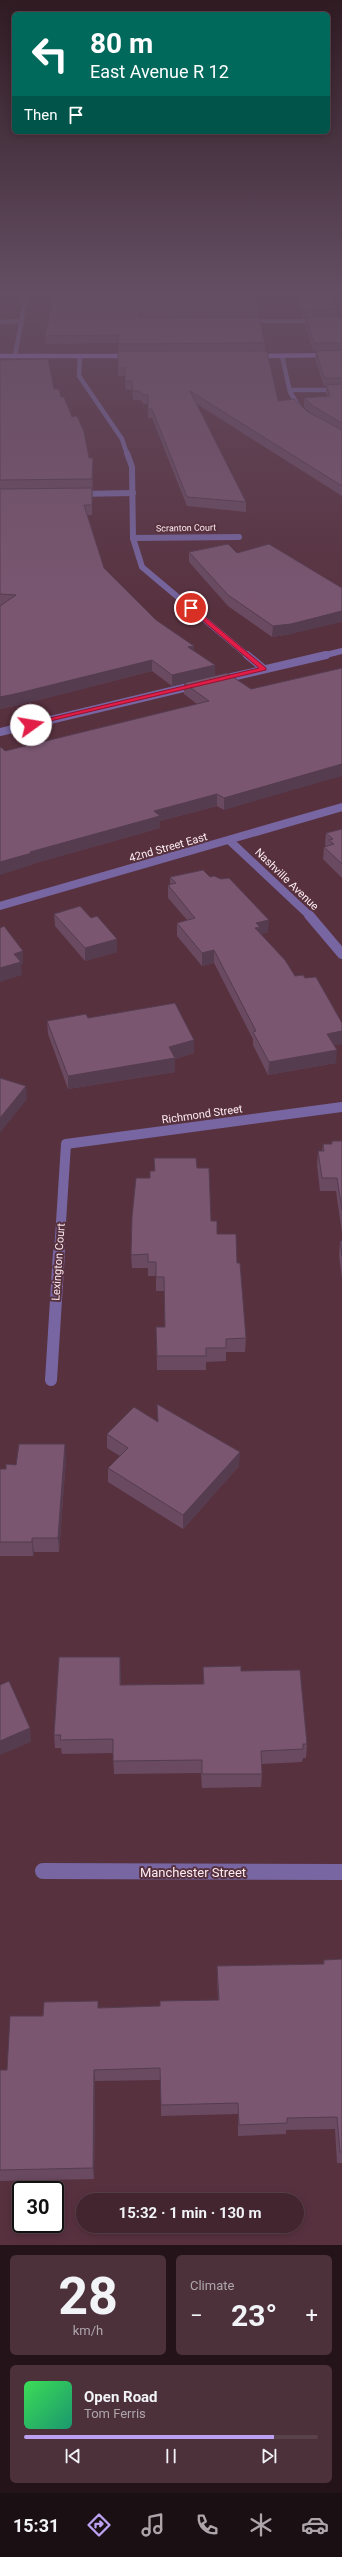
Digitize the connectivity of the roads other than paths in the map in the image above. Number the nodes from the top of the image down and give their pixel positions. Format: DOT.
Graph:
graph roads {
  1 [pos="96,401"];
  2 [pos="294,401"];
  3 [pos="305,414"];
  4 [pos="133,493"];
  5 [pos="71,494"];
  6 [pos="239,537"];
  7 [pos="133,538"];
  8 [pos="342,651"];
  9 [pos="264,669"];
  10 [pos="210,682"];
  11 [pos="202,684"];
  12 [pos="0,732"];
  13 [pos="342,807"];
  14 [pos="230,841"];
  15 [pos="0,906"];
  16 [pos="342,954"];
  17 [pos="342,1107"];
  18 [pos="66,1144"];
  19 [pos="51,1380"];
  20 [pos="43,1871"];
  21 [pos="342,1872"];
  1 -- 4 [label="street"];
  2 -- 3 [label="street"];
  4 -- 5 [label="street"];
  4 -- 7 [label="street"];
  6 -- 7 [label="street, Scranton Court"];
  7 -- 9 [label="street"];
  8 -- 9 [label="street"];
  9 -- 10 [label="street"];
  11 -- 12 [label="street"];
  13 -- 14 [label="street, 42nd Street East"];
  14 -- 15 [label="street, 42nd Street East"];
  14 -- 16 [label="street, Nashville Avenue"];
  17 -- 18 [label="street, Richmond Street"];
  18 -- 19 [label="street, Lexington Court"];
  20 -- 21 [label="street, Manchester Street"];
}
